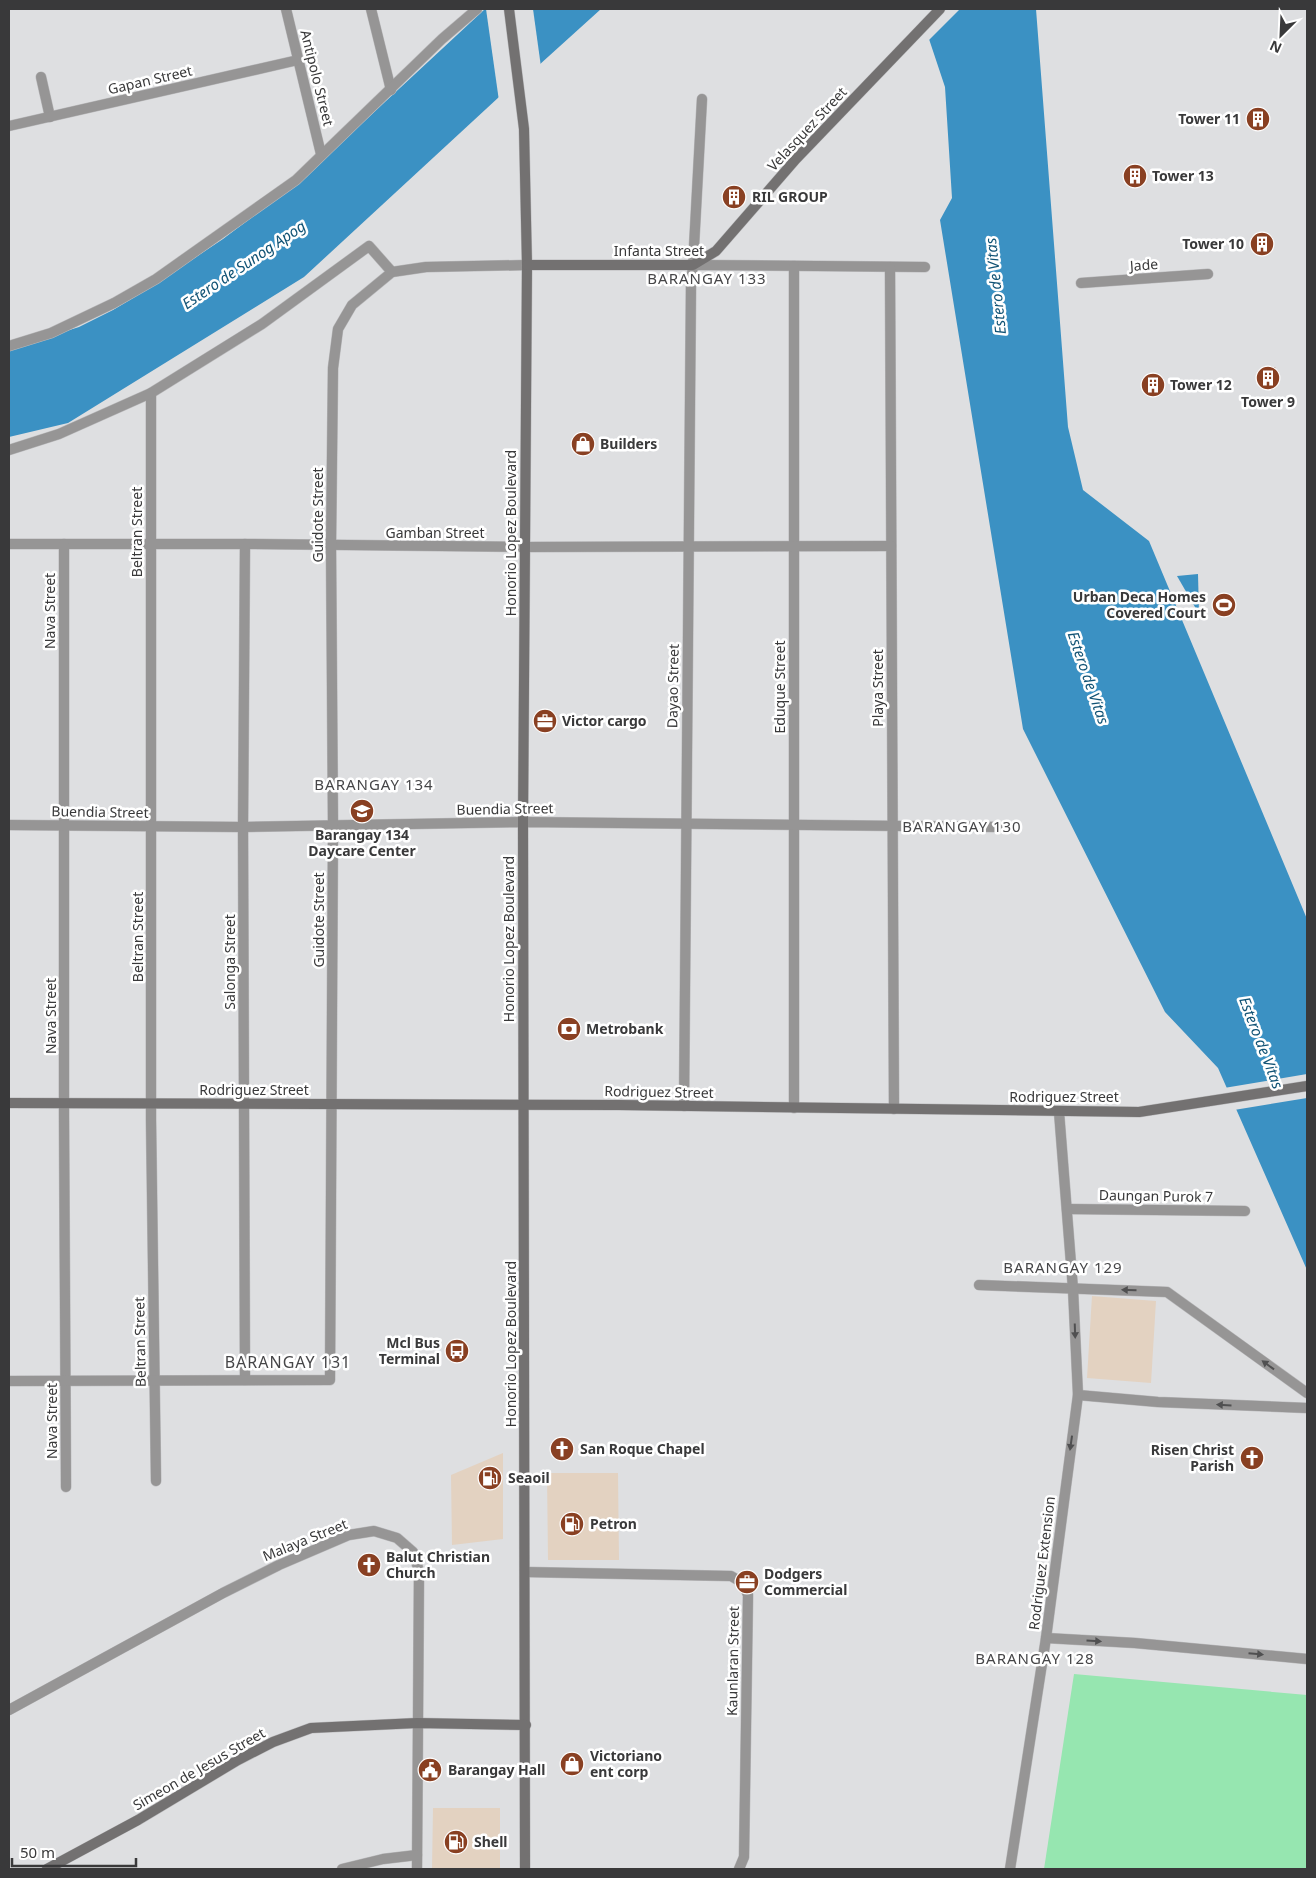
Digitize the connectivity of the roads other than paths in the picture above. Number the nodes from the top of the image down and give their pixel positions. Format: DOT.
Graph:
graph roads {
  1 [pos="286,9"];
  2 [pos="371,9"];
  3 [pos="477,9"];
  4 [pos="509,9"];
  5 [pos="940,9"];
  6 [pos="298,60"];
  7 [pos="41,77"];
  8 [pos="391,90"];
  9 [pos="702,99"];
  10 [pos="50,116"];
  11 [pos="9,126"];
  12 [pos="321,154"];
  13 [pos="527,265"];
  14 [pos="693,265"];
  15 [pos="794,266"];
  16 [pos="890,267"];
  17 [pos="925,267"];
  18 [pos="392,272"];
  19 [pos="1208,274"];
  20 [pos="1081,284"];
  21 [pos="9,346"];
  22 [pos="152,393"];
  23 [pos="9,450"];
  24 [pos="9,544"];
  25 [pos="64,544"];
  26 [pos="151,544"];
  27 [pos="244,544"];
  28 [pos="331,546"];
  29 [pos="794,546"];
  30 [pos="891,546"];
  31 [pos="525,547"];
  32 [pos="688,547"];
  33 [pos="523,822"];
  34 [pos="686,823"];
  35 [pos="794,824"];
  36 [pos="9,825"];
  37 [pos="64,825"];
  38 [pos="893,825"];
  39 [pos="152,826"];
  40 [pos="334,826"];
  41 [pos="243,827"];
  42 [pos="1001,827"];
  43 [pos="1307,1086"];
  44 [pos="9,1103"];
  45 [pos="64,1103"];
  46 [pos="152,1103"];
  47 [pos="244,1104"];
  48 [pos="333,1104"];
  49 [pos="524,1105"];
  50 [pos="684,1106"];
  51 [pos="794,1108"];
  52 [pos="894,1109"];
  53 [pos="1059,1112"];
  54 [pos="1067,1209"];
  55 [pos="1245,1211"];
  56 [pos="979,1285"];
  57 [pos="1073,1286"];
  58 [pos="245,1380"];
  59 [pos="9,1381"];
  60 [pos="66,1381"];
  61 [pos="155,1381"];
  62 [pos="1307,1393"];
  63 [pos="1078,1395"];
  64 [pos="1307,1408"];
  65 [pos="156,1481"];
  66 [pos="66,1487"];
  67 [pos="525,1572"];
  68 [pos="1046,1638"];
  69 [pos="1307,1660"];
  70 [pos="9,1710"];
  71 [pos="417,1723"];
  72 [pos="526,1725"];
  73 [pos="417,1855"];
  74 [pos="61,1865"];
  75 [pos="47,1869"];
  76 [pos="342,1869"];
  77 [pos="417,1869"];
  78 [pos="525,1869"];
  79 [pos="739,1869"];
  80 [pos="1010,1869"];
  1 -- 6 [label="street, Antipolo Street"];
  2 -- 8 [label="street"];
  3 -- 8 [label="street"];
  4 -- 13 [label="street, Honorio Lopez Boulevard"];
  5 -- 14 [label="street, Velasquez Street"];
  6 -- 10 [label="street, Gapan Street"];
  6 -- 12 [label="street, Antipolo Street"];
  7 -- 10 [label="street"];
  8 -- 12 [label="street"];
  9 -- 14 [label="street, Dayao Street"];
  10 -- 11 [label="street, Gapan Street"];
  12 -- 21 [label="street"];
  13 -- 14 [label="street, Infanta Street"];
  13 -- 18 [label="street, Infanta Street"];
  13 -- 31 [label="street, Honorio Lopez Boulevard"];
  14 -- 15 [label="street, Infanta Street"];
  14 -- 32 [label="street, Dayao Street"];
  15 -- 16 [label="street, Infanta Street"];
  15 -- 29 [label="street, Eduque Street"];
  16 -- 17 [label="street, Infanta Street"];
  16 -- 30 [label="street, Playa Street"];
  18 -- 22 [label="street"];
  18 -- 28 [label="street, Guidote Street"];
  19 -- 20 [label="street, Jade"];
  22 -- 23 [label="street"];
  22 -- 26 [label="street, Beltran Street"];
  24 -- 25 [label="street, Gamban Street"];
  25 -- 26 [label="street, Gamban Street"];
  25 -- 37 [label="street, Nava Street"];
  26 -- 27 [label="street, Gamban Street"];
  26 -- 39 [label="street, Beltran Street"];
  27 -- 28 [label="street, Gamban Street"];
  27 -- 41 [label="street, Salonga Street"];
  28 -- 31 [label="street, Gamban Street"];
  28 -- 40 [label="street, Guidote Street"];
  29 -- 30 [label="street, Gamban Street"];
  29 -- 32 [label="street, Gamban Street"];
  29 -- 35 [label="street, Eduque Street"];
  30 -- 38 [label="street, Playa Street"];
  31 -- 32 [label="street, Gamban Street"];
  31 -- 33 [label="street, Honorio Lopez Boulevard"];
  32 -- 34 [label="street, Dayao Street"];
  33 -- 34 [label="street, Buendia Street"];
  33 -- 40 [label="street, Buendia Street"];
  33 -- 49 [label="street, Honorio Lopez Boulevard"];
  34 -- 35 [label="street, Buendia Street"];
  34 -- 50 [label="street, Dayao Street"];
  35 -- 38 [label="street, Buendia Street"];
  35 -- 51 [label="street, Eduque Street"];
  36 -- 37 [label="street, Buendia Street"];
  37 -- 39 [label="street, Buendia Street"];
  37 -- 45 [label="street, Nava Street"];
  38 -- 42 [label="street, Buendia Street"];
  38 -- 52 [label="street, Playa Street"];
  39 -- 41 [label="street, Buendia Street"];
  39 -- 46 [label="street, Beltran Street"];
  40 -- 41 [label="street, Buendia Street"];
  40 -- 48 [label="street, Guidote Street"];
  41 -- 47 [label="street, Salonga Street"];
  43 -- 53 [label="street, Rodriguez Street"];
  44 -- 45 [label="street, Rodriguez Street"];
  45 -- 46 [label="street, Rodriguez Street"];
  45 -- 60 [label="street, Nava Street"];
  46 -- 47 [label="street, Rodriguez Street"];
  46 -- 61 [label="street, Beltran Street"];
  47 -- 48 [label="street, Rodriguez Street"];
  47 -- 58 [label="street, Salonga Street"];
  48 -- 49 [label="street, Rodriguez Street"];
  48 -- 58 [label="street, Guidote Street"];
  49 -- 50 [label="street, Rodriguez Street"];
  49 -- 67 [label="street, Honorio Lopez Boulevard"];
  50 -- 51 [label="street, Rodriguez Street"];
  51 -- 52 [label="street, Rodriguez Street"];
  52 -- 53 [label="street, Rodriguez Street"];
  53 -- 54 [label="street, Rodriguez Extension"];
  54 -- 55 [label="street, Daungan Purok 7"];
  54 -- 57 [label="street, Rodriguez Extension"];
  56 -- 57 [label="street"];
  62 -- 57 [label="street, one-way"];
  57 -- 63 [label="street, Rodriguez Extension, one-way"];
  58 -- 61 [label="street"];
  59 -- 60 [label="street"];
  60 -- 61 [label="street"];
  60 -- 66 [label="street, Nava Street"];
  61 -- 65 [label="street, Beltran Street"];
  64 -- 63 [label="street, one-way"];
  63 -- 68 [label="street, Rodriguez Extension, one-way"];
  67 -- 72 [label="street, Honorio Lopez Boulevard"];
  67 -- 79 [label="street, Kaunlaran Street"];
  68 -- 69 [label="street, one-way"];
  68 -- 80 [label="street, Rodriguez Extension"];
  70 -- 71 [label="street, Malaya Street"];
  71 -- 72 [label="street, Simeon de Jesus Street"];
  71 -- 73 [label="street, Malaya Street"];
  71 -- 74 [label="street, Simeon de Jesus Street"];
  72 -- 78 [label="street, Honorio Lopez Boulevard"];
  73 -- 76 [label="street"];
  73 -- 77 [label="street, Malaya Street"];
  74 -- 75 [label="street, Simeon de Jesus Street"];
}
